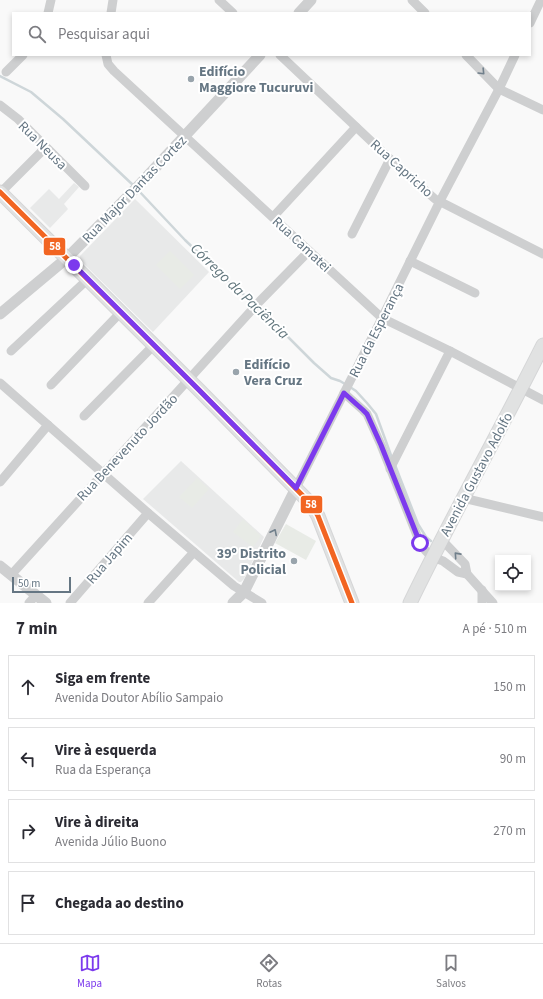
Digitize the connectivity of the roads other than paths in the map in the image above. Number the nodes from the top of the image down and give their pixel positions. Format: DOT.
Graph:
graph roads {
  1 [pos="51,0"];
  2 [pos="113,0"];
  3 [pos="219,0"];
  4 [pos="311,0"];
  5 [pos="412,0"];
  6 [pos="541,0"];
  7 [pos="48,12"];
  8 [pos="111,12"];
  9 [pos="232,12"];
  10 [pos="300,12"];
  11 [pos="424,12"];
  12 [pos="531,21"];
  13 [pos="22,56"];
  14 [pos="259,56"];
  15 [pos="281,56"];
  16 [pos="467,56"];
  17 [pos="515,56"];
  18 [pos="107,60"];
  19 [pos="6,72"];
  20 [pos="499,89"];
  21 [pos="0,104"];
  22 [pos="543,110"];
  23 [pos="356,127"];
  24 [pos="185,136"];
  25 [pos="46,147"];
  26 [pos="390,159"];
  27 [pos="85,186"];
  28 [pos="0,192"];
  29 [pos="440,201"];
  30 [pos="273,217"];
  31 [pos="352,234"];
  32 [pos="309,251"];
  33 [pos="543,254"];
  34 [pos="67,258"];
  35 [pos="410,261"];
  36 [pos="88,279"];
  37 [pos="475,293"];
  38 [pos="121,312"];
  39 [pos="0,314"];
  40 [pos="382,318"];
  41 [pos="154,344"];
  42 [pos="543,345"];
  43 [pos="11,351"];
  44 [pos="450,351"];
  45 [pos="189,380"];
  46 [pos="0,384"];
  47 [pos="51,385"];
  48 [pos="521,389"];
  49 [pos="344,393"];
  50 [pos="543,400"];
  51 [pos="84,416"];
  52 [pos="48,425"];
  53 [pos="390,469"];
  54 [pos="103,473"];
  55 [pos="0,482"];
  56 [pos="296,488"];
  57 [pos="463,498"];
  58 [pos="148,513"];
  59 [pos="543,517"];
  60 [pos="441,539"];
  61 [pos="194,552"];
  62 [pos="432,557"];
  63 [pos="0,566"];
  64 [pos="467,574"];
  65 [pos="11,575"];
  66 [pos="482,590"];
  67 [pos="244,592"];
  68 [pos="33,599"];
  69 [pos="46,603"];
  70 [pos="70,603"];
  71 [pos="148,603"];
  72 [pos="233,603"];
  73 [pos="262,603"];
  74 [pos="352,603"];
  75 [pos="410,603"];
  76 [pos="482,603"];
  77 [pos="492,603"];
  1 -- 7 [label="street"];
  2 -- 8 [label="street"];
  3 -- 9 [label="street"];
  4 -- 10 [label="street"];
  5 -- 11 [label="street"];
  6 -- 12 [label="street"];
  13 -- 19 [label="street"];
  14 -- 24 [label="street, Rua Major Dantas Cortez"];
  15 -- 23 [label="street, Rua Capricho"];
  16 -- 20 [label="street, one-way"];
  17 -- 20 [label="street, Rua da Esperança"];
  18 -- 24 [label="street, Rua Camatei"];
  20 -- 22 [label="street"];
  20 -- 29 [label="street, Rua da Esperança"];
  21 -- 25 [label="street, Rua Neusa"];
  23 -- 26 [label="street, Rua Capricho"];
  23 -- 30 [label="street"];
  24 -- 30 [label="street, Rua Camatei"];
  24 -- 34 [label="street, Rua Major Dantas Cortez"];
  25 -- 27 [label="street, Rua Neusa"];
  25 -- 28 [label="street"];
  26 -- 29 [label="street, Rua Capricho"];
  26 -- 31 [label="street"];
  28 -- 34 [label="main road"];
  29 -- 33 [label="street, Rua Capricho"];
  29 -- 35 [label="street, Rua da Esperança"];
  30 -- 32 [label="street, Rua Camatei"];
  32 -- 40 [label="street, Rua Camatei"];
  32 -- 45 [label="street, Rua Benevenuto Jordão"];
  34 -- 36 [label="main road"];
  34 -- 39 [label="street, Rua Major Dantas Cortez"];
  35 -- 37 [label="street"];
  35 -- 40 [label="street, Rua da Esperança"];
  36 -- 38 [label="main road"];
  36 -- 43 [label="street"];
  38 -- 41 [label="main road"];
  38 -- 47 [label="street"];
  40 -- 44 [label="street, Rua Camatei"];
  40 -- 49 [label="street, Rua da Esperança"];
  41 -- 45 [label="main road"];
  41 -- 51 [label="street"];
  42 -- 48 [label="main road, Avenida Gustavo Adolfo"];
  44 -- 48 [label="street, Rua Camatei"];
  44 -- 53 [label="street"];
  45 -- 54 [label="street, Rua Benevenuto Jordão"];
  45 -- 56 [label="main road"];
  46 -- 52 [label="street"];
  48 -- 50 [label="street, Rua Camatei"];
  48 -- 57 [label="main road, Avenida Gustavo Adolfo"];
  49 -- 53 [label="street"];
  49 -- 56 [label="street, Rua da Esperança"];
  52 -- 54 [label="street"];
  52 -- 55 [label="street"];
  53 -- 62 [label="street"];
  54 -- 58 [label="street"];
  54 -- 65 [label="street, Rua Benevenuto Jordão"];
  67 -- 56 [label="street, Rua da Esperança, one-way"];
  56 -- 74 [label="main road"];
  57 -- 59 [label="street"];
  57 -- 60 [label="main road, Avenida Gustavo Adolfo"];
  58 -- 61 [label="street"];
  58 -- 70 [label="street, Rua Japim"];
  60 -- 62 [label="main road, Avenida Gustavo Adolfo"];
  64 -- 60 [label="street, one-way"];
  61 -- 67 [label="street"];
  61 -- 71 [label="street"];
  62 -- 64 [label="street"];
  62 -- 75 [label="main road, Avenida Gustavo Adolfo"];
  63 -- 65 [label="street"];
  64 -- 66 [label="street"];
  65 -- 68 [label="street"];
  66 -- 76 [label="street"];
  66 -- 77 [label="street"];
  67 -- 72 [label="street, Rua da Esperança"];
  67 -- 73 [label="street"];
  68 -- 69 [label="street"];
}
